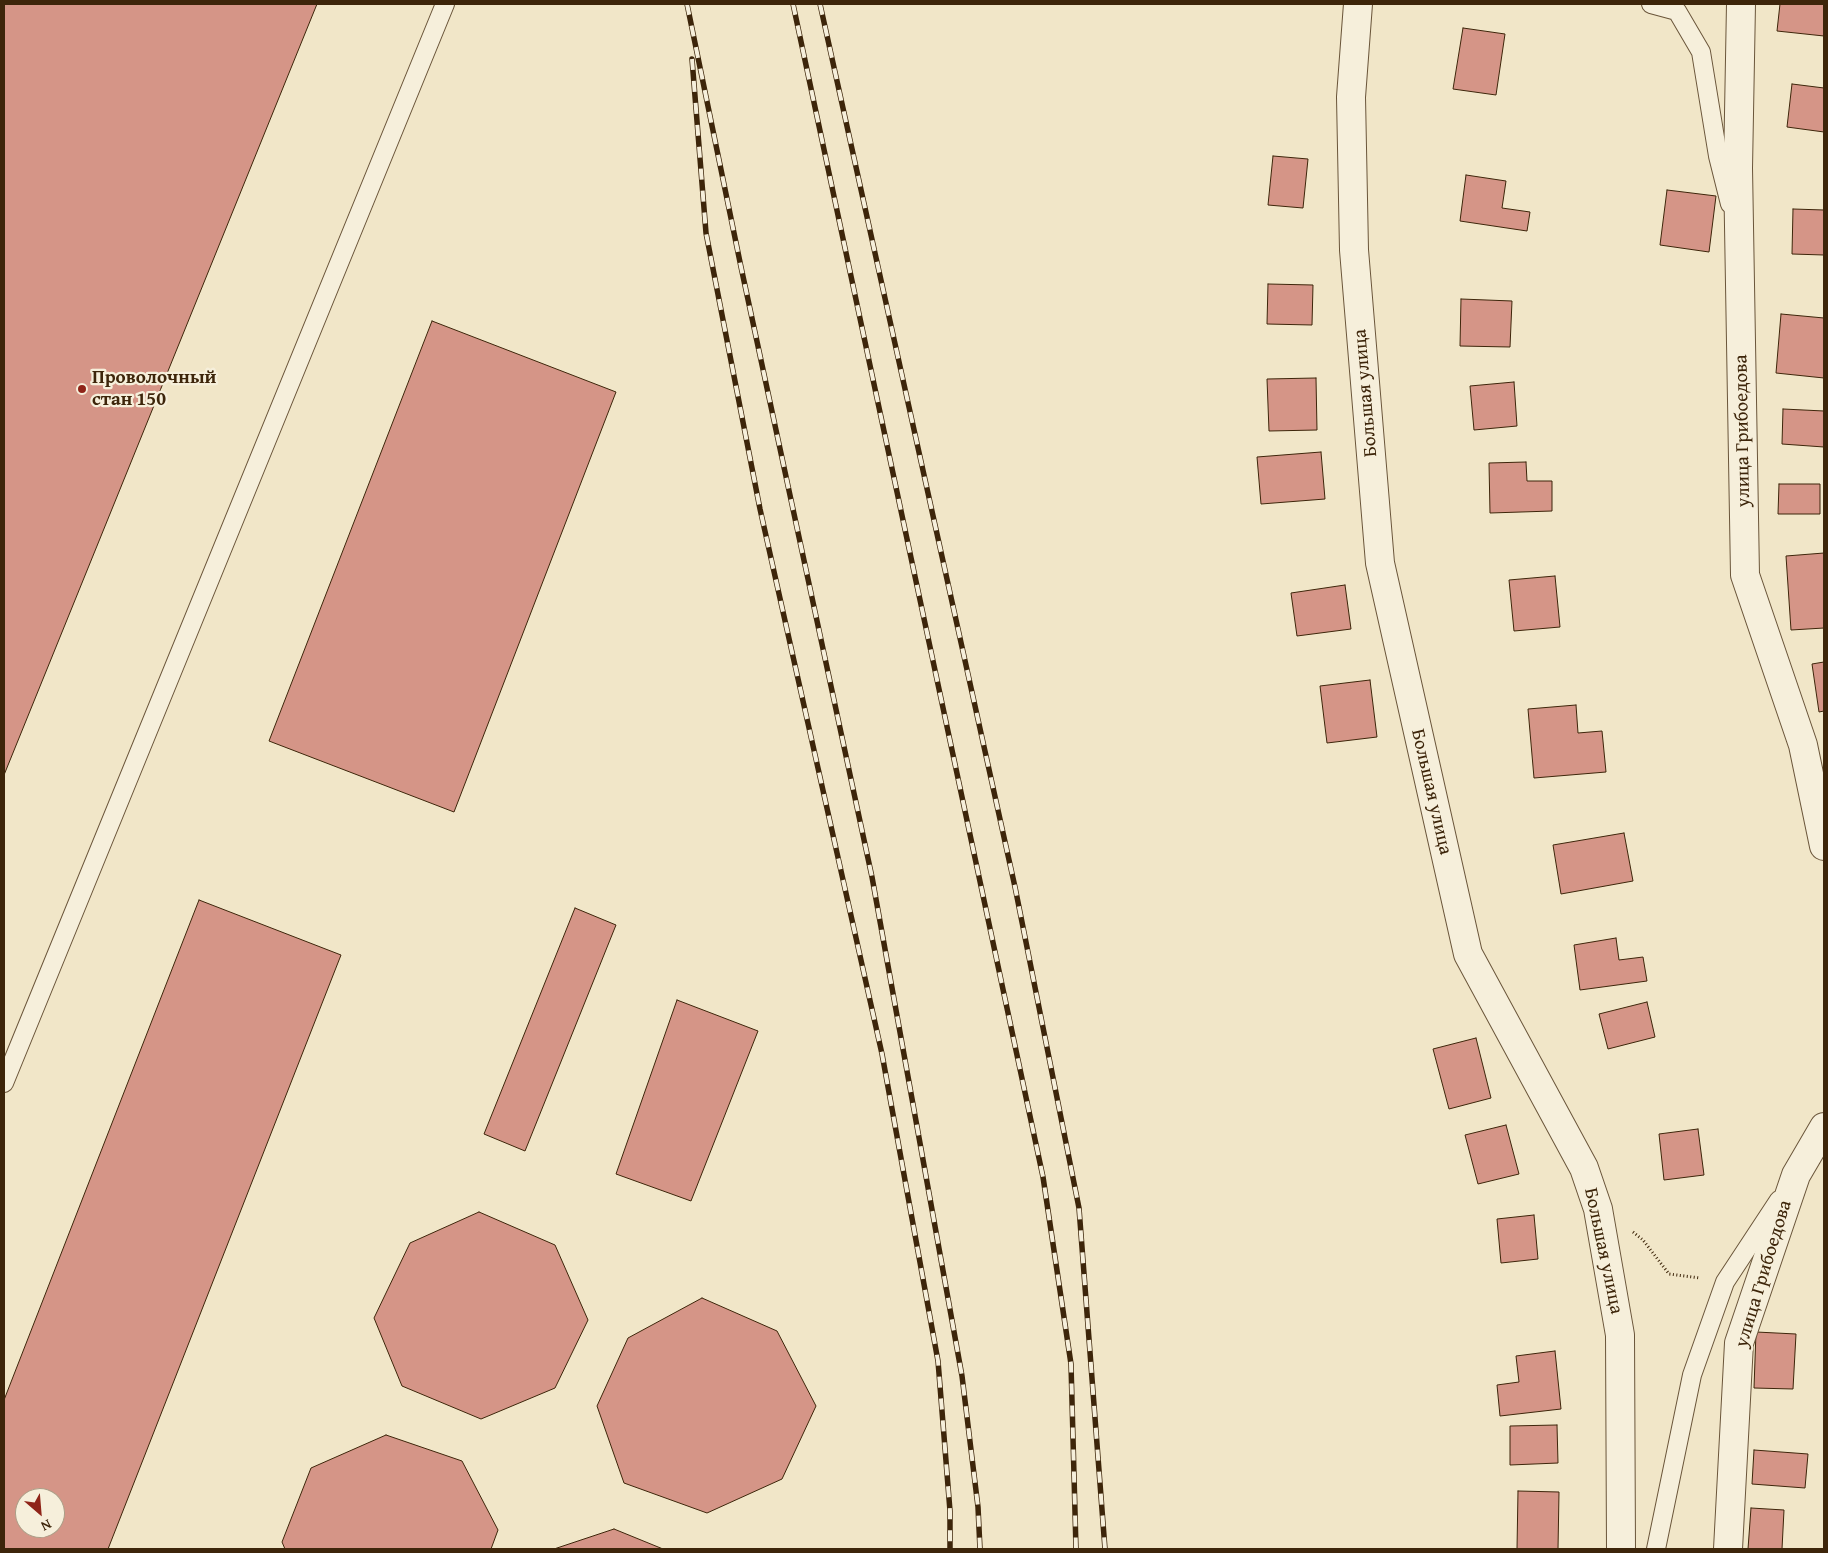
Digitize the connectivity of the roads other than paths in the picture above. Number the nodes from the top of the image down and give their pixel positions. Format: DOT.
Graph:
graph roads {
  1 [pos="445,4"];
  2 [pos="1358,4"];
  3 [pos="1651,4"];
  4 [pos="1741,4"];
  5 [pos="1739,240"];
  6 [pos="1824,846"];
  7 [pos="4,1083"];
  8 [pos="1824,1127"];
  9 [pos="1796,1175"];
  10 [pos="1621,1549"];
  11 [pos="1656,1549"];
  12 [pos="1728,1549"];
  1 -- 7 [label="lane"];
  2 -- 10 [label="street, Большая улица"];
  3 -- 5 [label="lane"];
  4 -- 5 [label="street, улица Грибоедова"];
  5 -- 6 [label="street, улица Грибоедова"];
  8 -- 9 [label="street, улица Грибоедова"];
  9 -- 11 [label="lane"];
  9 -- 12 [label="street, улица Грибоедова"];
}
